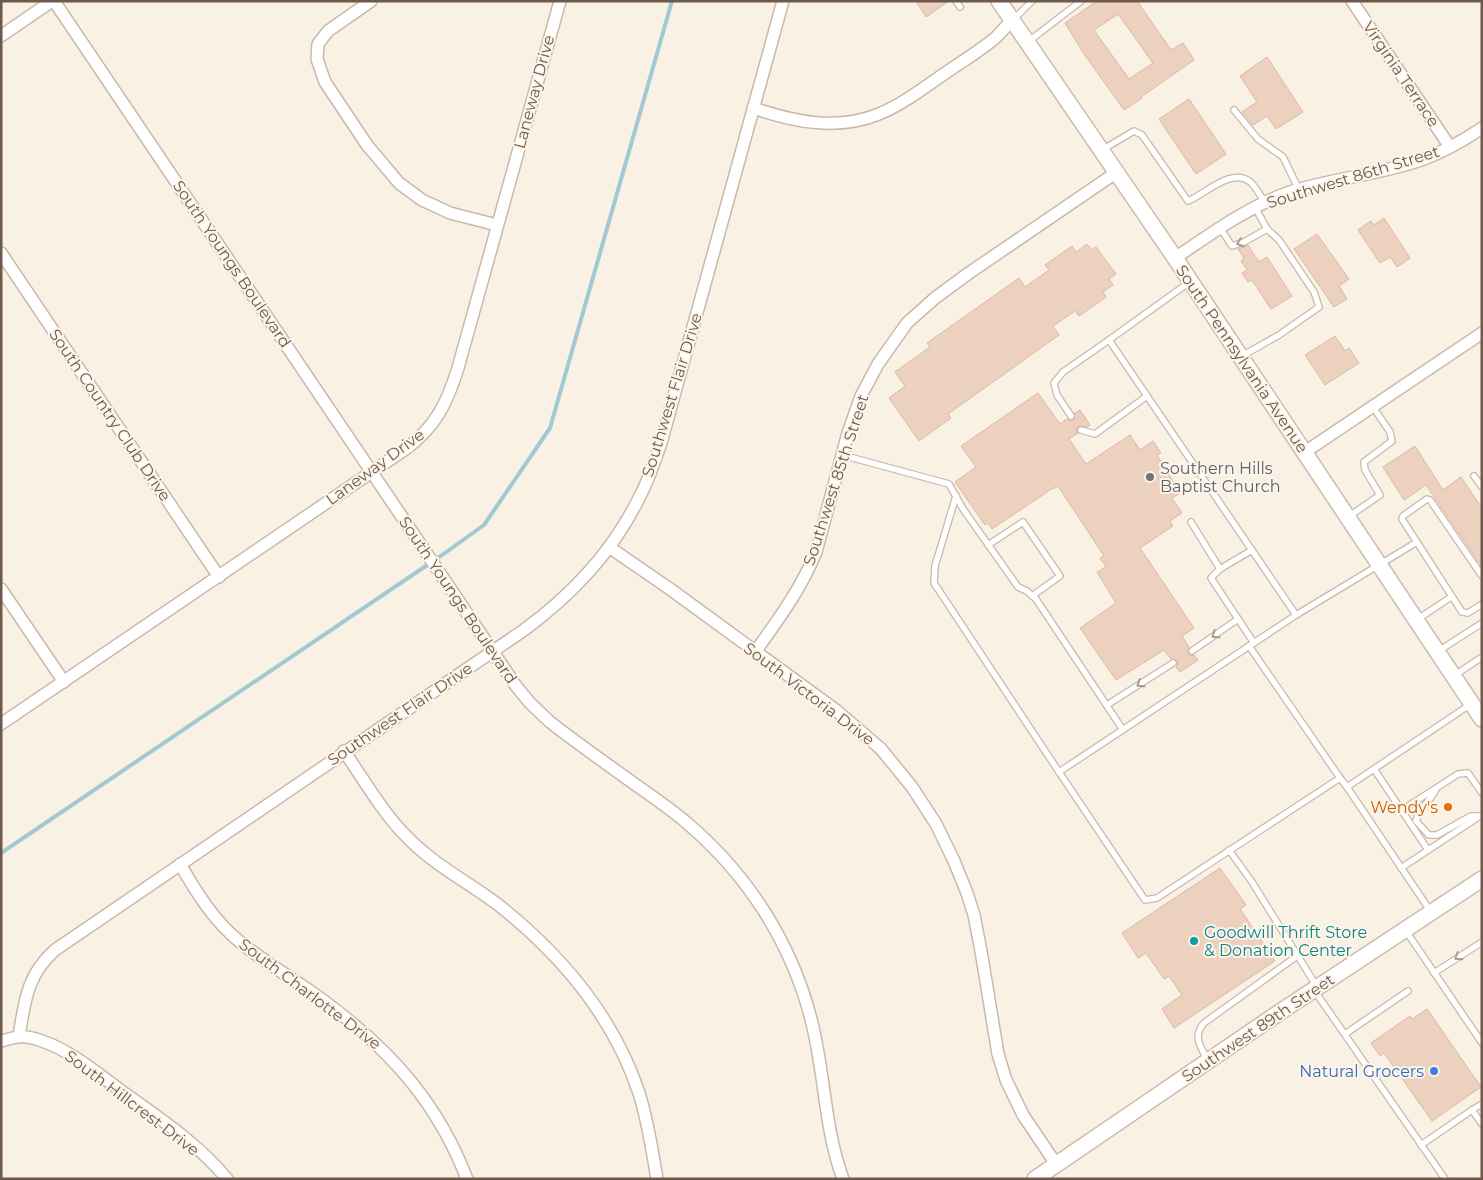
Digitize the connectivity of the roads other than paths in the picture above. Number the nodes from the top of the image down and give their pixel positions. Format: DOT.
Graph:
graph roads {
  1 [pos="53,1"];
  2 [pos="371,1"];
  3 [pos="560,1"];
  4 [pos="782,1"];
  5 [pos="999,1"];
  6 [pos="1032,1"];
  7 [pos="1081,1"];
  8 [pos="1352,1"];
  9 [pos="1012,20"];
  10 [pos="1,36"];
  11 [pos="1027,43"];
  12 [pos="753,108"];
  13 [pos="1234,110"];
  14 [pos="1482,128"];
  15 [pos="1450,147"];
  16 [pos="1102,150"];
  17 [pos="1117,172"];
  18 [pos="1298,190"];
  19 [pos="1260,205"];
  20 [pos="498,225"];
  21 [pos="1220,228"];
  22 [pos="1268,229"];
  23 [pos="1,253"];
  24 [pos="1175,258"];
  25 [pos="1191,282"];
  26 [pos="1482,333"];
  27 [pos="1109,340"];
  28 [pos="1241,356"];
  29 [pos="1147,396"];
  30 [pos="1373,407"];
  31 [pos="1071,416"];
  32 [pos="1081,430"];
  33 [pos="1305,452"];
  34 [pos="842,455"];
  35 [pos="372,472"];
  36 [pos="1474,476"];
  37 [pos="1482,487"];
  38 [pos="956,496"];
  39 [pos="1348,517"];
  40 [pos="1191,522"];
  41 [pos="1417,542"];
  42 [pos="988,545"];
  43 [pos="609,547"];
  44 [pos="1252,550"];
  45 [pos="1380,565"];
  46 [pos="1220,570"];
  47 [pos="1482,576"];
  48 [pos="219,577"];
  49 [pos="1,589"];
  50 [pos="1032,596"];
  51 [pos="1451,597"];
  52 [pos="1482,604"];
  53 [pos="1296,615"];
  54 [pos="1238,619"];
  55 [pos="1416,620"];
  56 [pos="1482,623"];
  57 [pos="1252,644"];
  58 [pos="492,651"];
  59 [pos="1192,651"];
  60 [pos="754,652"];
  61 [pos="1437,652"];
  62 [pos="1482,657"];
  63 [pos="1173,663"];
  64 [pos="1454,676"];
  65 [pos="64,682"];
  66 [pos="1471,704"];
  67 [pos="1107,705"];
  68 [pos="1482,719"];
  69 [pos="1,724"];
  70 [pos="1123,730"];
  71 [pos="344,752"];
  72 [pos="1374,769"];
  73 [pos="1058,772"];
  74 [pos="1340,778"];
  75 [pos="1347,787"];
  76 [pos="1436,789"];
  77 [pos="1482,793"];
  78 [pos="1402,810"];
  79 [pos="1482,815"];
  80 [pos="1229,850"];
  81 [pos="1428,850"];
  82 [pos="180,864"];
  83 [pos="1401,868"];
  84 [pos="1482,879"];
  85 [pos="1432,913"];
  86 [pos="1406,930"];
  87 [pos="1482,942"];
  88 [pos="1297,956"];
  89 [pos="1434,973"];
  90 [pos="1316,989"];
  91 [pos="1408,991"];
  92 [pos="1345,1034"];
  93 [pos="19,1036"];
  94 [pos="1,1041"];
  95 [pos="1481,1042"];
  96 [pos="1208,1061"];
  97 [pos="1482,1104"];
  98 [pos="1472,1110"];
  99 [pos="1482,1124"];
  100 [pos="1421,1145"];
  101 [pos="1056,1164"];
  102 [pos="227,1179"];
  103 [pos="467,1179"];
  104 [pos="657,1179"];
  105 [pos="843,1179"];
  106 [pos="1035,1179"];
  107 [pos="1445,1179"];
  1 -- 10 [label="street"];
  1 -- 35 [label="street, South Youngs Boulevard"];
  2 -- 20 [label="street"];
  3 -- 20 [label="street, Laneway Drive"];
  4 -- 12 [label="street, Southwest Flair Drive"];
  5 -- 9 [label="main road, South Pennsylvania Avenue"];
  6 -- 9 [label="lane"];
  7 -- 11 [label="lane"];
  8 -- 15 [label="street, Virginia Terrace"];
  9 -- 11 [label="main road, South Pennsylvania Avenue"];
  9 -- 12 [label="street"];
  11 -- 16 [label="main road, South Pennsylvania Avenue"];
  12 -- 43 [label="street, Southwest Flair Drive"];
  13 -- 18 [label="lane"];
  14 -- 15 [label="street, Southwest 86th Street"];
  15 -- 18 [label="street, Southwest 86th Street"];
  16 -- 17 [label="main road, South Pennsylvania Avenue"];
  16 -- 19 [label="lane"];
  17 -- 24 [label="main road, South Pennsylvania Avenue"];
  17 -- 34 [label="street, Southwest 85th Street"];
  18 -- 19 [label="street, Southwest 86th Street"];
  19 -- 21 [label="street, Southwest 86th Street"];
  19 -- 22 [label="lane"];
  20 -- 35 [label="street, Laneway Drive"];
  22 -- 21 [label="lane, one-way"];
  21 -- 24 [label="street, Southwest 86th Street"];
  22 -- 28 [label="lane"];
  23 -- 48 [label="street, South Country Club Drive"];
  24 -- 25 [label="main road, South Pennsylvania Avenue"];
  25 -- 27 [label="lane"];
  25 -- 28 [label="main road, South Pennsylvania Avenue"];
  26 -- 30 [label="street"];
  27 -- 29 [label="lane"];
  27 -- 31 [label="lane"];
  28 -- 33 [label="main road, South Pennsylvania Avenue"];
  29 -- 32 [label="lane"];
  29 -- 44 [label="lane"];
  30 -- 33 [label="street"];
  30 -- 39 [label="lane"];
  33 -- 39 [label="main road, South Pennsylvania Avenue"];
  34 -- 38 [label="lane"];
  34 -- 60 [label="street, Southwest 85th Street"];
  35 -- 48 [label="street, Laneway Drive"];
  35 -- 58 [label="street, South Youngs Boulevard"];
  36 -- 37 [label="lane"];
  38 -- 42 [label="lane"];
  38 -- 73 [label="lane"];
  39 -- 45 [label="main road, South Pennsylvania Avenue"];
  40 -- 46 [label="lane"];
  41 -- 45 [label="lane"];
  41 -- 47 [label="lane"];
  41 -- 51 [label="lane"];
  42 -- 50 [label="lane"];
  42 -- 50 [label="lane"];
  43 -- 58 [label="street, Southwest Flair Drive"];
  43 -- 60 [label="street, South Victoria Drive"];
  44 -- 46 [label="lane"];
  44 -- 53 [label="lane"];
  45 -- 53 [label="lane"];
  45 -- 55 [label="main road, South Pennsylvania Avenue"];
  46 -- 54 [label="lane"];
  48 -- 65 [label="street, Laneway Drive"];
  49 -- 65 [label="street"];
  50 -- 67 [label="lane"];
  51 -- 52 [label="lane"];
  51 -- 55 [label="lane"];
  53 -- 57 [label="lane"];
  54 -- 57 [label="lane"];
  54 -- 59 [label="lane, one-way"];
  55 -- 61 [label="main road, South Pennsylvania Avenue"];
  56 -- 61 [label="lane"];
  57 -- 70 [label="lane"];
  57 -- 74 [label="lane"];
  58 -- 71 [label="street, Southwest Flair Drive"];
  58 -- 105 [label="street, South Youngs Boulevard"];
  60 -- 101 [label="street, South Victoria Drive"];
  61 -- 64 [label="main road, South Pennsylvania Avenue"];
  62 -- 64 [label="lane"];
  63 -- 67 [label="lane, one-way"];
  64 -- 66 [label="main road, South Pennsylvania Avenue"];
  65 -- 69 [label="street, Laneway Drive"];
  66 -- 68 [label="main road, South Pennsylvania Avenue"];
  66 -- 72 [label="lane"];
  67 -- 70 [label="lane"];
  70 -- 73 [label="lane"];
  71 -- 82 [label="street, Southwest Flair Drive"];
  71 -- 104 [label="street"];
  72 -- 75 [label="lane"];
  72 -- 78 [label="lane"];
  73 -- 80 [label="lane"];
  74 -- 75 [label="lane"];
  74 -- 80 [label="lane"];
  75 -- 83 [label="lane"];
  76 -- 77 [label="lane"];
  76 -- 78 [label="lane"];
  76 -- 79 [label="lane"];
  78 -- 81 [label="lane"];
  79 -- 81 [label="lane"];
  80 -- 88 [label="lane"];
  81 -- 83 [label="lane"];
  82 -- 93 [label="street, Southwest Flair Drive"];
  82 -- 103 [label="street, South Charlotte Drive"];
  83 -- 85 [label="lane"];
  84 -- 85 [label="main road, Southwest 89th Street"];
  85 -- 86 [label="main road, Southwest 89th Street"];
  86 -- 89 [label="lane"];
  86 -- 90 [label="main road, Southwest 89th Street"];
  87 -- 89 [label="lane, one-way"];
  88 -- 90 [label="lane"];
  88 -- 96 [label="lane"];
  89 -- 95 [label="lane"];
  90 -- 92 [label="lane"];
  90 -- 96 [label="main road, Southwest 89th Street"];
  91 -- 92 [label="lane"];
  92 -- 100 [label="lane"];
  93 -- 94 [label="street, South Hillcrest Drive"];
  93 -- 102 [label="street, South Hillcrest Drive"];
  96 -- 101 [label="main road, Southwest 89th Street"];
  97 -- 98 [label="lane"];
  98 -- 99 [label="lane"];
  98 -- 100 [label="lane"];
  100 -- 107 [label="lane"];
  101 -- 106 [label="main road, Southwest 89th Street"];
}
